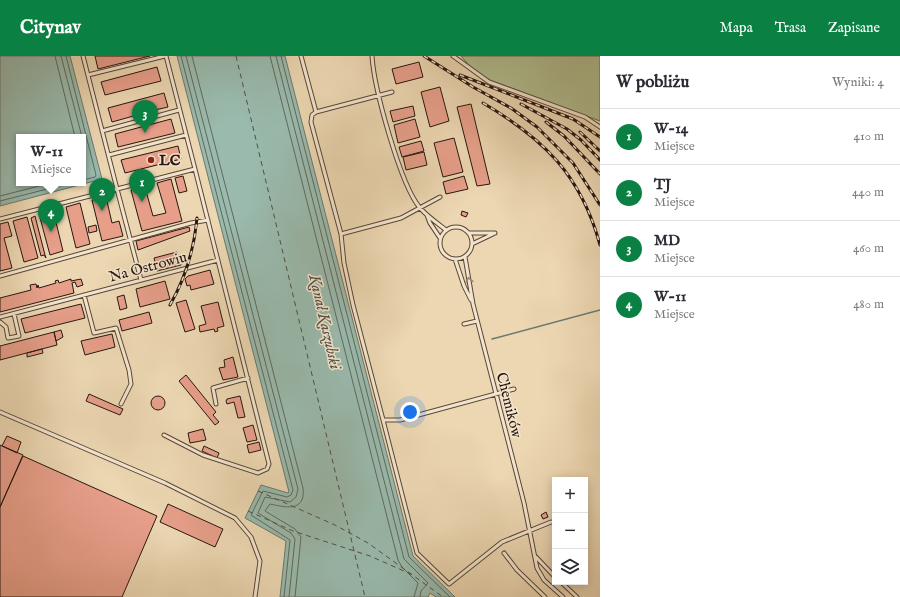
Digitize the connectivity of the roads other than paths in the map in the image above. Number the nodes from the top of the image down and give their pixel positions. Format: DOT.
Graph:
graph roads {
  1 [pos="83,56"];
  2 [pos="165,56"];
  3 [pos="301,56"];
  4 [pos="372,56"];
  5 [pos="454,56"];
  6 [pos="88,75"];
  7 [pos="392,92"];
  8 [pos="380,95"];
  9 [pos="180,110"];
  10 [pos="316,112"];
  11 [pos="600,127"];
  12 [pos="102,131"];
  13 [pos="186,135"];
  14 [pos="109,155"];
  15 [pos="195,169"];
  16 [pos="117,189"];
  17 [pos="440,197"];
  18 [pos="419,207"];
  19 [pos="427,215"];
  20 [pos="0,218"];
  21 [pos="208,220"];
  22 [pos="446,230"];
  23 [pos="469,233"];
  24 [pos="340,234"];
  25 [pos="440,238"];
  26 [pos="130,240"];
  27 [pos="472,244"];
  28 [pos="465,257"];
  29 [pos="218,260"];
  30 [pos="455,260"];
  31 [pos="0,276"];
  32 [pos="141,280"];
  33 [pos="84,295"];
  34 [pos="473,304"];
  35 [pos="14,314"];
  36 [pos="0,317"];
  37 [pos="0,322"];
  38 [pos="477,322"];
  39 [pos="464,324"];
  40 [pos="248,378"];
  41 [pos="514,389"];
  42 [pos="495,394"];
  43 [pos="121,404"];
  44 [pos="216,404"];
  45 [pos="0,412"];
  46 [pos="383,420"];
  47 [pos="164,435"];
  48 [pos="551,522"];
  49 [pos="529,532"];
  50 [pos="504,553"];
  51 [pos="536,557"];
  52 [pos="552,574"];
  53 [pos="564,585"];
  54 [pos="574,596"];
  55 [pos="255,597"];
  56 [pos="545,597"];
  57 [pos="563,597"];
  1 -- 6 [label="lane"];
  2 -- 6 [label="lane"];
  2 -- 9 [label="lane"];
  3 -- 10 [label="lane"];
  4 -- 8 [label="lane"];
  5 -- 11 [label="lane"];
  6 -- 12 [label="lane"];
  7 -- 8 [label="lane"];
  8 -- 10 [label="lane"];
  8 -- 18 [label="lane"];
  9 -- 12 [label="lane"];
  9 -- 13 [label="lane"];
  10 -- 24 [label="lane"];
  12 -- 14 [label="lane"];
  13 -- 14 [label="lane"];
  13 -- 15 [label="lane"];
  14 -- 16 [label="lane"];
  15 -- 16 [label="lane"];
  15 -- 21 [label="lane"];
  16 -- 20 [label="lane"];
  16 -- 26 [label="lane"];
  17 -- 18 [label="lane"];
  18 -- 19 [label="lane"];
  18 -- 24 [label="lane"];
  19 -- 22 [label="lane"];
  19 -- 25 [label="lane"];
  21 -- 26 [label="lane"];
  21 -- 29 [label="lane"];
  22 -- 23 [label="lane"];
  22 -- 25 [label="lane"];
  23 -- 27 [label="lane"];
  23 -- 27 [label="lane"];
  24 -- 46 [label="lane"];
  25 -- 30 [label="lane"];
  26 -- 31 [label="lane"];
  26 -- 32 [label="lane"];
  27 -- 28 [label="lane"];
  28 -- 30 [label="lane"];
  34 -- 28 [label="lane, Chemików, one-way"];
  29 -- 32 [label="lane, Na Ostrowiu"];
  29 -- 40 [label="lane"];
  30 -- 34 [label="lane"];
  32 -- 33 [label="lane, Na Ostrowiu"];
  33 -- 35 [label="lane, Na Ostrowiu"];
  33 -- 43 [label="lane"];
  34 -- 38 [label="lane, Chemików"];
  35 -- 36 [label="lane, Na Ostrowiu"];
  35 -- 37 [label="lane"];
  38 -- 39 [label="lane"];
  38 -- 42 [label="lane, Chemików"];
  40 -- 44 [label="lane"];
  40 -- 47 [label="lane"];
  41 -- 42 [label="lane"];
  42 -- 46 [label="lane"];
  42 -- 49 [label="lane, Chemików"];
  45 -- 55 [label="lane"];
  46 -- 49 [label="lane"];
  48 -- 49 [label="lane"];
  49 -- 51 [label="lane, Chemików"];
  50 -- 56 [label="lane"];
  51 -- 52 [label="lane, Chemików"];
  51 -- 57 [label="lane, Chemików"];
  53 -- 54 [label="lane"];
}
